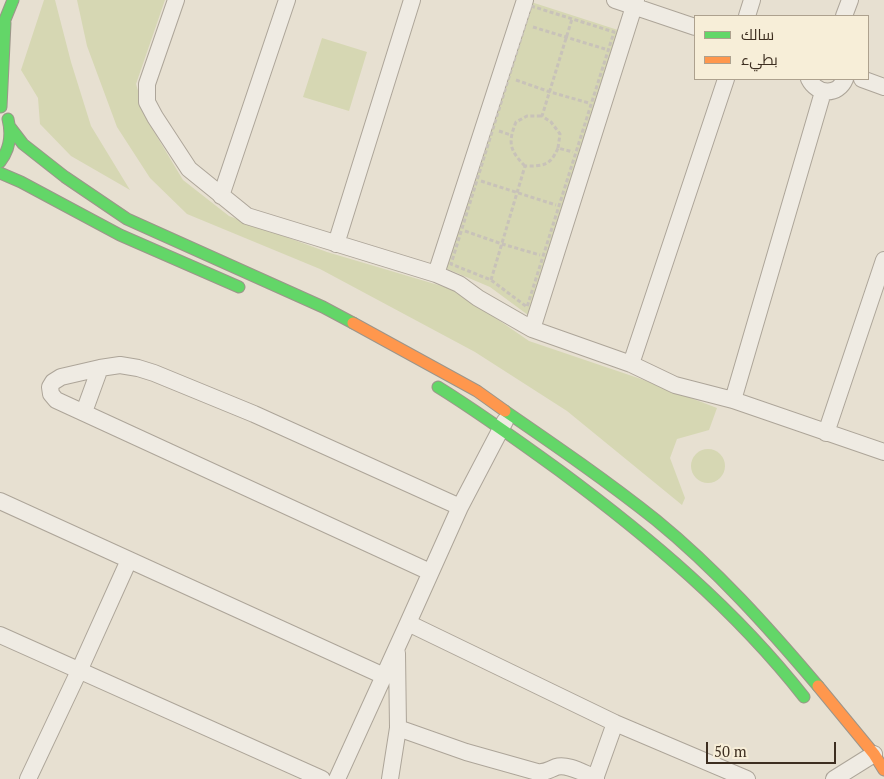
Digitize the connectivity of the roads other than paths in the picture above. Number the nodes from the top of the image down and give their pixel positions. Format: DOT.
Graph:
graph roads {
  1 [pos="13,0"];
  2 [pos="176,0"];
  3 [pos="287,0"];
  4 [pos="412,0"];
  5 [pos="525,0"];
  6 [pos="615,0"];
  7 [pos="752,0"];
  8 [pos="850,0"];
  9 [pos="635,3"];
  10 [pos="747,15"];
  11 [pos="844,15"];
  12 [pos="694,27"];
  13 [pos="2,28"];
  14 [pos="726,80"];
  15 [pos="810,80"];
  16 [pos="845,80"];
  17 [pos="865,80"];
  18 [pos="884,87"];
  19 [pos="823,92"];
  20 [pos="0,106"];
  21 [pos="10,127"];
  22 [pos="0,162"];
  23 [pos="0,173"];
  24 [pos="221,196"];
  25 [pos="336,244"];
  26 [pos="884,260"];
  27 [pos="436,274"];
  28 [pos="247,290"];
  29 [pos="532,329"];
  30 [pos="631,364"];
  31 [pos="100,368"];
  32 [pos="432,383"];
  33 [pos="733,400"];
  34 [pos="84,412"];
  35 [pos="510,414"];
  36 [pos="501,428"];
  37 [pos="826,433"];
  38 [pos="884,452"];
  39 [pos="0,501"];
  40 [pos="460,507"];
  41 [pos="129,560"];
  42 [pos="430,572"];
  43 [pos="408,622"];
  44 [pos="0,636"];
  45 [pos="396,648"];
  46 [pos="80,671"];
  47 [pos="384,676"];
  48 [pos="809,702"];
  49 [pos="616,723"];
  50 [pos="398,728"];
  51 [pos="864,761"];
  52 [pos="884,770"];
  53 [pos="28,779"];
  54 [pos="322,779"];
  55 [pos="337,779"];
  56 [pos="390,779"];
  57 [pos="595,779"];
  58 [pos="747,779"];
  59 [pos="834,779"];
  1 -- 13 [label="main road"];
  2 -- 24 [label="street"];
  3 -- 24 [label="street"];
  4 -- 25 [label="street"];
  5 -- 27 [label="street"];
  6 -- 9 [label="street"];
  7 -- 10 [label="street"];
  8 -- 11 [label="street"];
  9 -- 12 [label="street"];
  9 -- 29 [label="street"];
  13 -- 20 [label="main road"];
  14 -- 30 [label="street"];
  15 -- 19 [label="street"];
  16 -- 19 [label="street"];
  17 -- 18 [label="street"];
  19 -- 33 [label="street"];
  20 -- 21 [label="main road"];
  21 -- 22 [label="main road"];
  21 -- 35 [label="main road"];
  23 -- 28 [label="main road"];
  24 -- 25 [label="street"];
  25 -- 27 [label="street"];
  26 -- 37 [label="street"];
  27 -- 29 [label="street"];
  29 -- 30 [label="street"];
  30 -- 33 [label="street"];
  31 -- 34 [label="street"];
  31 -- 34 [label="street"];
  31 -- 40 [label="street"];
  32 -- 36 [label="main road"];
  33 -- 37 [label="street"];
  34 -- 42 [label="street"];
  35 -- 36 [label="street"];
  35 -- 51 [label="main road"];
  36 -- 40 [label="street"];
  36 -- 48 [label="main road"];
  37 -- 38 [label="street"];
  39 -- 41 [label="street"];
  40 -- 42 [label="street"];
  41 -- 46 [label="street"];
  41 -- 47 [label="street"];
  42 -- 43 [label="street"];
  43 -- 45 [label="street"];
  43 -- 49 [label="street"];
  44 -- 46 [label="street"];
  45 -- 47 [label="street"];
  45 -- 50 [label="street"];
  46 -- 53 [label="street"];
  46 -- 54 [label="street"];
  47 -- 55 [label="street"];
  49 -- 57 [label="street"];
  49 -- 58 [label="street"];
  50 -- 56 [label="street"];
  50 -- 57 [label="street"];
  51 -- 52 [label="main road"];
  51 -- 59 [label="street"];
}
